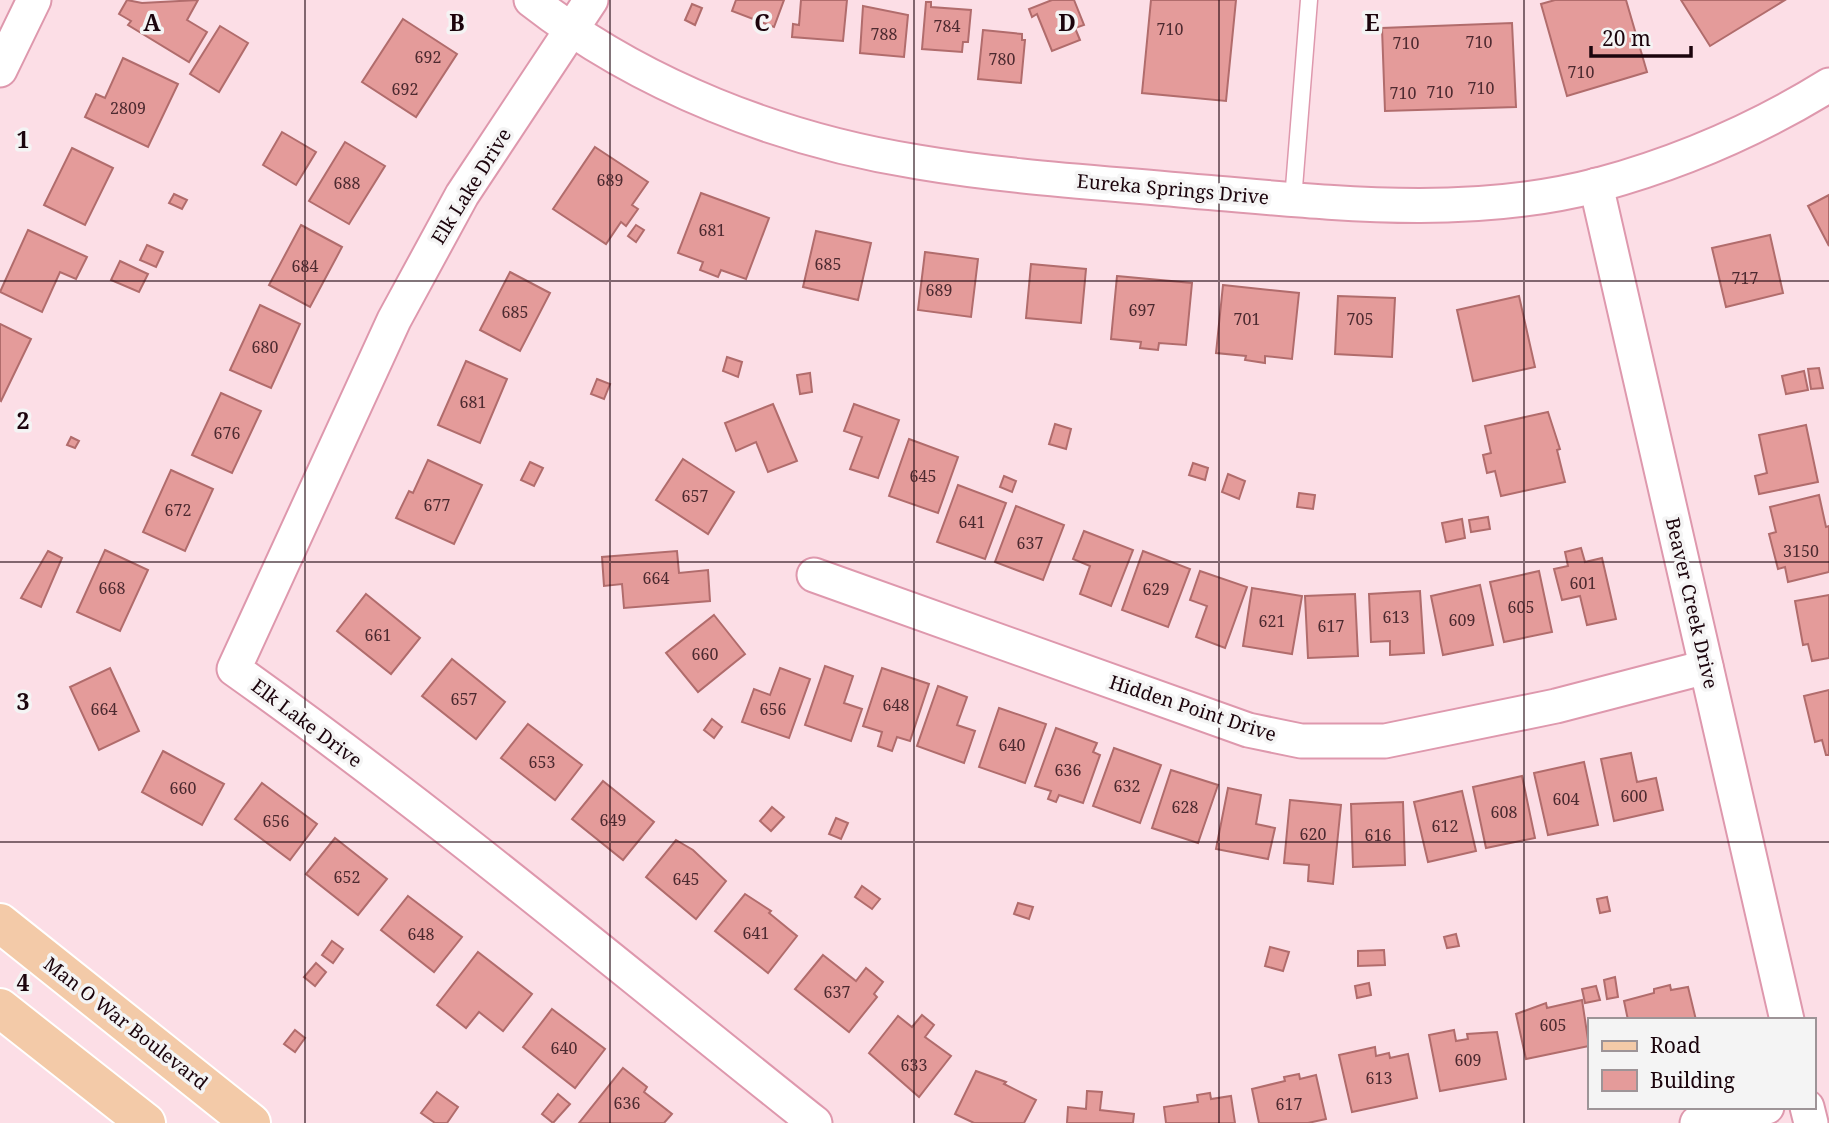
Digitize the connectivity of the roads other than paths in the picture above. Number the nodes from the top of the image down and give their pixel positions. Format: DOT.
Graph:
graph roads {
  1 [pos="34,0"];
  2 [pos="531,0"];
  3 [pos="591,0"];
  4 [pos="1309,0"];
  5 [pos="571,31"];
  6 [pos="0,70"];
  7 [pos="1829,85"];
  8 [pos="1596,185"];
  9 [pos="1293,200"];
  10 [pos="814,575"];
  11 [pos="1706,667"];
  12 [pos="0,923"];
  13 [pos="0,1008"];
  14 [pos="1787,1018"];
  15 [pos="1758,1109"];
  16 [pos="146,1123"];
  17 [pos="251,1123"];
  18 [pos="815,1123"];
  19 [pos="1698,1123"];
  1 -- 6 [label="street"];
  2 -- 5 [label="street, Eureka Springs Drive"];
  3 -- 5 [label="street"];
  4 -- 9 [label="lane"];
  5 -- 9 [label="street, Eureka Springs Drive"];
  5 -- 18 [label="street, Elk Lake Drive"];
  7 -- 8 [label="street, Eureka Springs Drive"];
  8 -- 9 [label="street, Eureka Springs Drive"];
  8 -- 11 [label="street, Beaver Creek Drive"];
  10 -- 11 [label="street, Hidden Point Drive"];
  11 -- 14 [label="street, Beaver Creek Drive"];
  12 -- 17 [label="main road, Man O War Boulevard"];
  13 -- 16 [label="main road"];
  15 -- 19 [label="street"];
}
